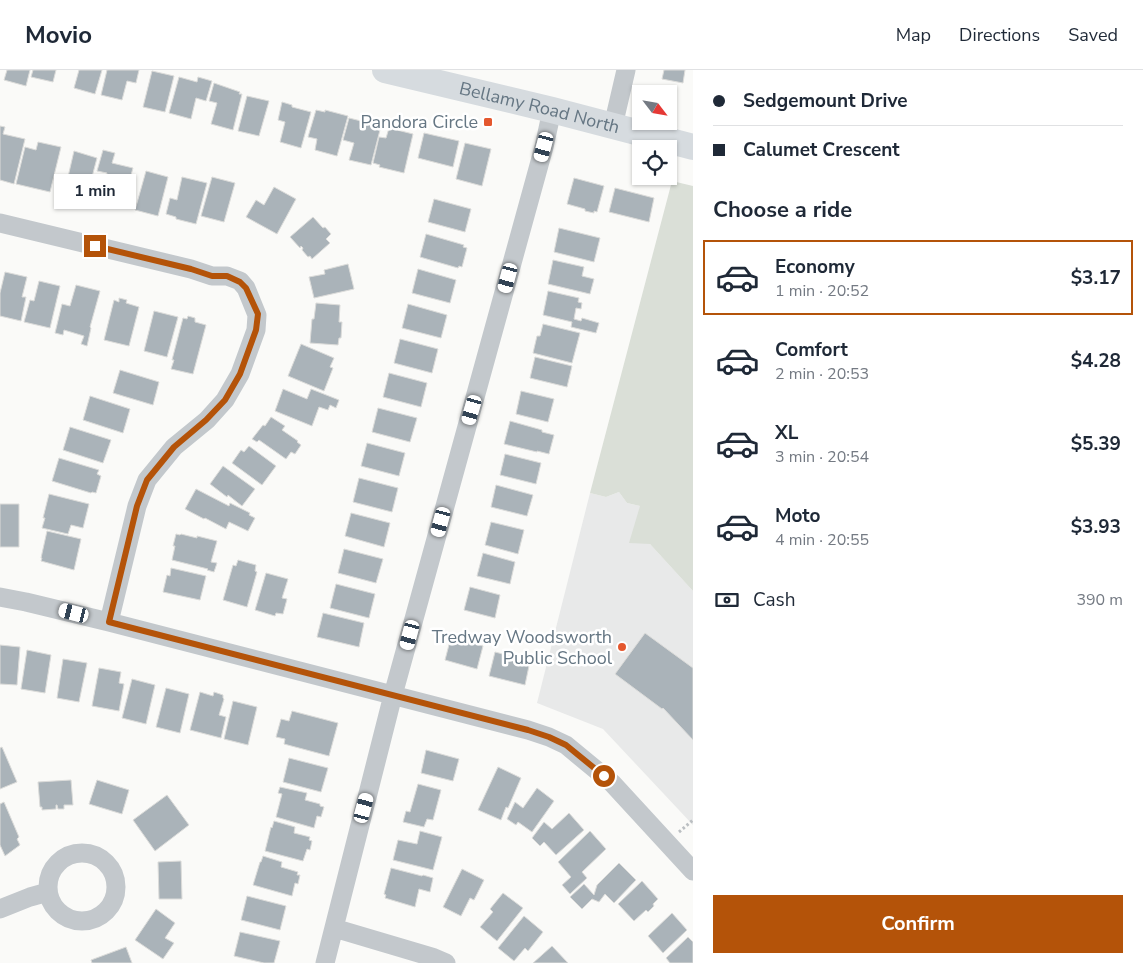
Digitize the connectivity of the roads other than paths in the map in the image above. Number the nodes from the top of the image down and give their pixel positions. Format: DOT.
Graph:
graph roads {
  1 [pos="386,70"];
  2 [pos="626,70"];
  3 [pos="552,110"];
  4 [pos="613,126"];
  5 [pos="693,147"];
  6 [pos="0,223"];
  7 [pos="0,597"];
  8 [pos="109,622"];
  9 [pos="393,695"];
  10 [pos="693,870"];
  11 [pos="48,892"];
  12 [pos="0,909"];
  13 [pos="334,928"];
  14 [pos="324,963"];
  15 [pos="446,963"];
  1 -- 3 [label="street, Bellamy Road North"];
  2 -- 4 [label="street"];
  3 -- 4 [label="street, Bellamy Road North"];
  3 -- 9 [label="street"];
  4 -- 5 [label="street, Bellamy Road North"];
  6 -- 8 [label="street"];
  7 -- 8 [label="street"];
  8 -- 9 [label="street"];
  9 -- 10 [label="street"];
  9 -- 13 [label="street"];
  11 -- 12 [label="street"];
  13 -- 14 [label="street"];
  13 -- 15 [label="street"];
}
